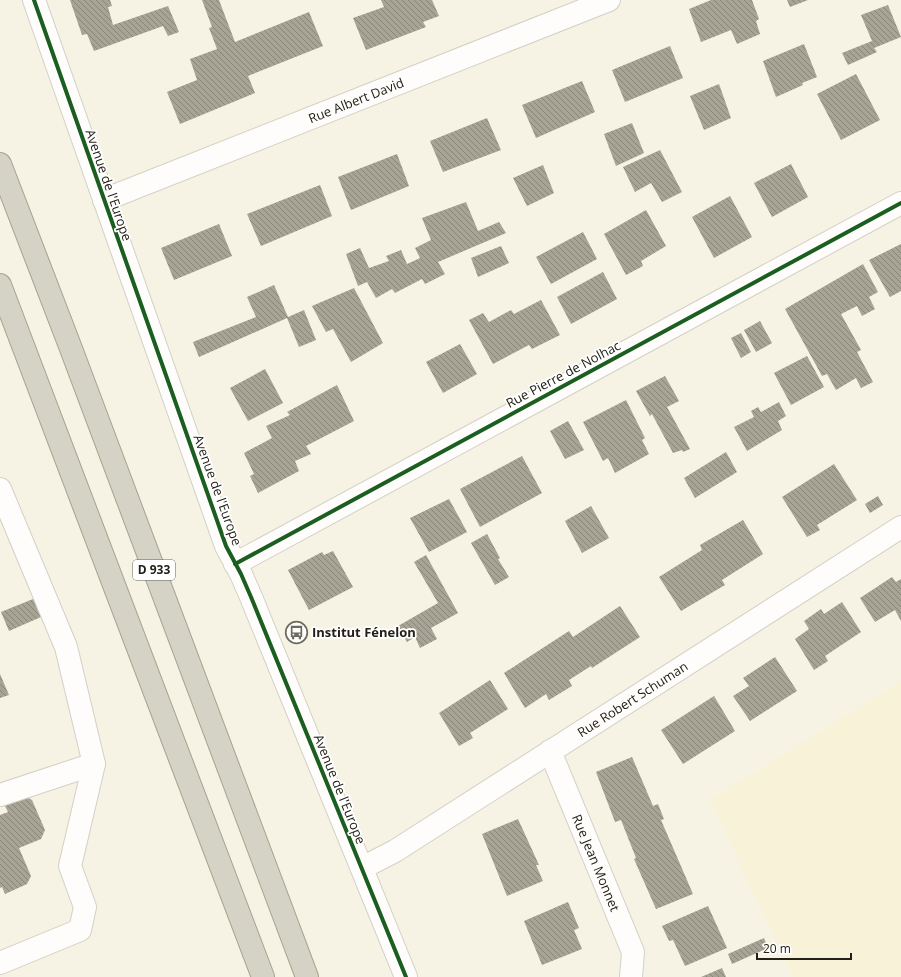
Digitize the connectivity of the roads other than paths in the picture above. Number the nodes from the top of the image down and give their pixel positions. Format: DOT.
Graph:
graph roads {
  1 [pos="34,0"];
  2 [pos="609,0"];
  3 [pos="0,164"];
  4 [pos="104,200"];
  5 [pos="901,202"];
  6 [pos="0,285"];
  7 [pos="0,489"];
  8 [pos="901,527"];
  9 [pos="236,564"];
  10 [pos="550,751"];
  11 [pos="94,764"];
  12 [pos="0,795"];
  13 [pos="362,868"];
  14 [pos="0,963"];
  15 [pos="263,977"];
  16 [pos="307,977"];
  17 [pos="406,977"];
  18 [pos="631,977"];
  1 -- 4 [label="street, Avenue de l'Europe"];
  2 -- 4 [label="street, Rue Albert David"];
  3 -- 16 [label="highway, D 933"];
  4 -- 9 [label="street, Avenue de l'Europe"];
  5 -- 9 [label="street, Rue Pierre de Nolhac"];
  6 -- 15 [label="highway"];
  7 -- 11 [label="street"];
  8 -- 10 [label="street, Rue Robert Schuman"];
  9 -- 13 [label="street, Avenue de l'Europe"];
  10 -- 13 [label="street, Rue Robert Schuman"];
  10 -- 18 [label="street, Rue Jean Monnet"];
  11 -- 12 [label="street"];
  11 -- 14 [label="street"];
  13 -- 17 [label="street, Avenue de l'Europe"];
}
